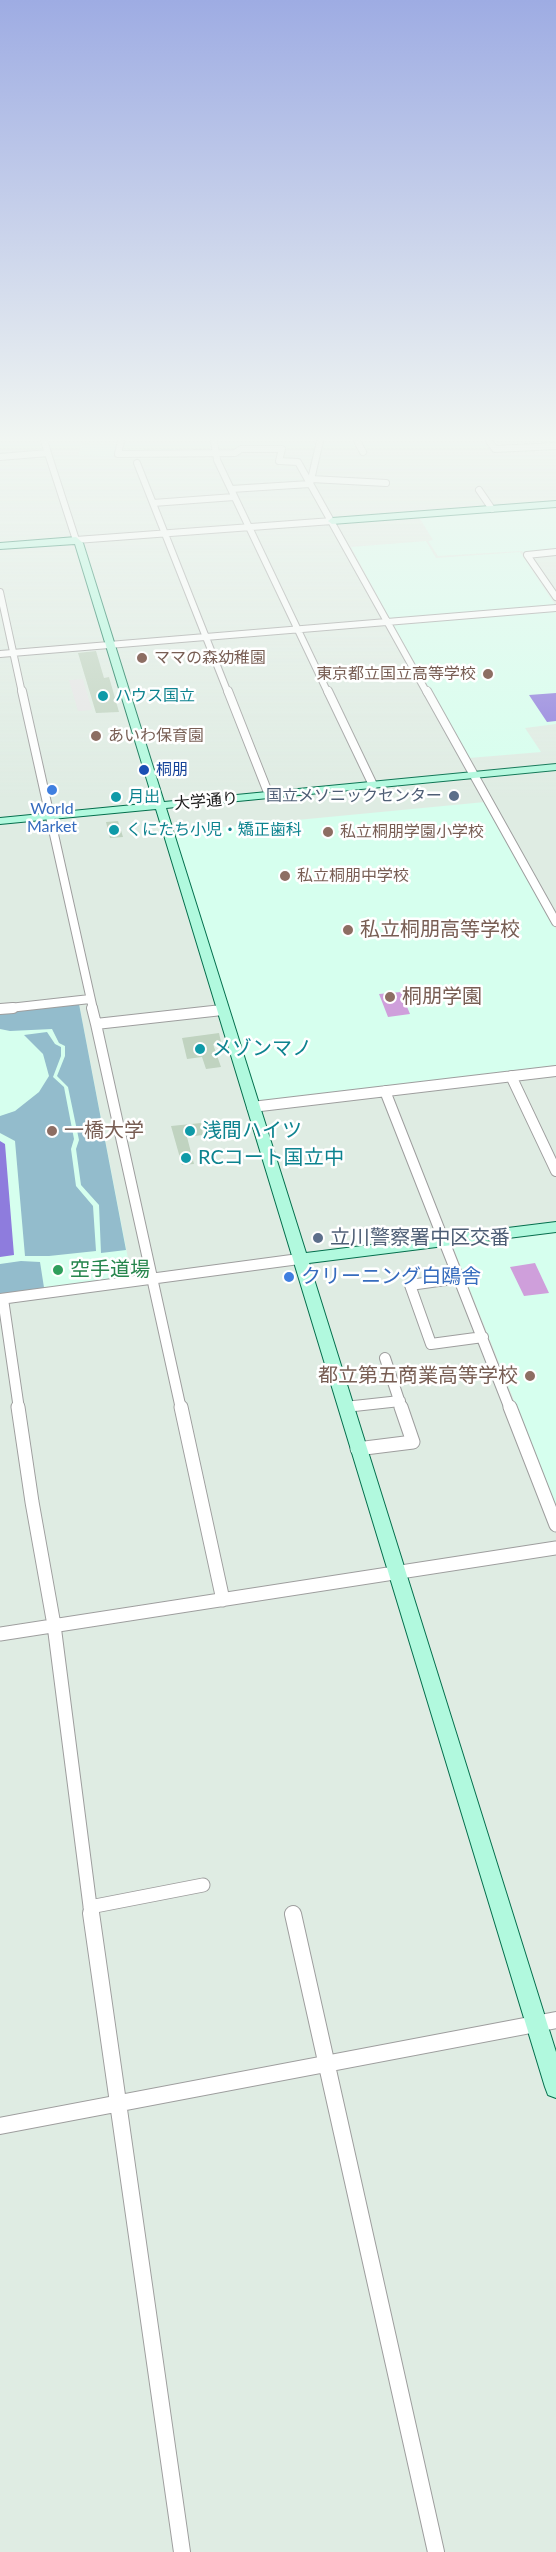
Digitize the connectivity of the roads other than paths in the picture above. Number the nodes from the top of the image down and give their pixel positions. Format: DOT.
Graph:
graph roads {
  1 [pos="84,560"];
  2 [pos="176,560"];
  3 [pos="264,560"];
  4 [pos="354,560"];
  5 [pos="531,560"];
  6 [pos="0,592"];
  7 [pos="556,597"];
  8 [pos="556,608"];
  9 [pos="388,622"];
  10 [pos="298,630"];
  11 [pos="206,637"];
  12 [pos="110,645"];
  13 [pos="14,653"];
  14 [pos="0,654"];
  15 [pos="556,765"];
  16 [pos="473,773"];
  17 [pos="372,782"];
  18 [pos="268,793"];
  19 [pos="160,803"];
  20 [pos="50,814"];
  21 [pos="0,816"];
  22 [pos="0,821"];
  23 [pos="556,922"];
  24 [pos="90,999"];
  25 [pos="0,1009"];
  26 [pos="222,1010"];
  27 [pos="96,1024"];
  28 [pos="556,1071"];
  29 [pos="511,1076"];
  30 [pos="385,1091"];
  31 [pos="252,1107"];
  32 [pos="556,1171"];
  33 [pos="556,1227"];
  34 [pos="445,1241"];
  35 [pos="299,1259"];
  36 [pos="152,1278"];
  37 [pos="460,1278"];
  38 [pos="1,1299"];
  39 [pos="483,1337"];
  40 [pos="385,1358"];
  41 [pos="400,1401"];
  42 [pos="345,1407"];
  43 [pos="357,1449"];
  44 [pos="556,1525"];
  45 [pos="556,1548"];
  46 [pos="398,1573"];
  47 [pos="223,1600"];
  48 [pos="54,1625"];
  49 [pos="0,1634"];
  50 [pos="203,1885"];
  51 [pos="90,1907"];
  52 [pos="293,1914"];
  53 [pos="556,2020"];
  54 [pos="537,2024"];
  55 [pos="328,2064"];
  56 [pos="556,2087"];
  57 [pos="118,2103"];
  58 [pos="0,2126"];
  59 [pos="182,2552"];
  60 [pos="436,2552"];
  1 -- 12 [label="street"];
  2 -- 11 [label="street"];
  3 -- 10 [label="street"];
  4 -- 9 [label="street"];
  5 -- 7 [label="street"];
  6 -- 13 [label="street"];
  8 -- 9 [label="street"];
  9 -- 10 [label="street"];
  9 -- 16 [label="street"];
  10 -- 11 [label="street"];
  10 -- 17 [label="street"];
  11 -- 12 [label="street"];
  11 -- 18 [label="street"];
  12 -- 13 [label="street"];
  12 -- 19 [label="street"];
  13 -- 14 [label="street"];
  13 -- 20 [label="street"];
  15 -- 16 [label="street, 大学通り"];
  16 -- 17 [label="street, 大学通り"];
  16 -- 23 [label="street"];
  17 -- 18 [label="street, 大学通り"];
  18 -- 19 [label="street, 大学通り"];
  19 -- 20 [label="street, 大学通り"];
  19 -- 26 [label="street"];
  20 -- 21 [label="street, 大学通り"];
  20 -- 22 [label="street, 大学通り"];
  20 -- 24 [label="street"];
  24 -- 25 [label="street"];
  24 -- 27 [label="street"];
  26 -- 27 [label="street"];
  26 -- 31 [label="street"];
  27 -- 36 [label="street"];
  28 -- 29 [label="street"];
  29 -- 30 [label="street"];
  29 -- 32 [label="street"];
  30 -- 31 [label="street"];
  30 -- 34 [label="street"];
  31 -- 35 [label="street"];
  33 -- 34 [label="street"];
  34 -- 35 [label="street"];
  34 -- 37 [label="street"];
  35 -- 36 [label="street"];
  35 -- 42 [label="street"];
  36 -- 38 [label="street"];
  36 -- 47 [label="street"];
  37 -- 39 [label="street"];
  37 -- 39 [label="street"];
  38 -- 48 [label="street"];
  39 -- 44 [label="street"];
  40 -- 41 [label="street"];
  41 -- 42 [label="street"];
  41 -- 43 [label="street"];
  42 -- 43 [label="street"];
  43 -- 46 [label="street"];
  45 -- 46 [label="street"];
  46 -- 47 [label="street"];
  46 -- 54 [label="street"];
  47 -- 48 [label="street"];
  48 -- 49 [label="street"];
  48 -- 51 [label="street"];
  50 -- 51 [label="street"];
  51 -- 57 [label="street"];
  52 -- 55 [label="street"];
  53 -- 54 [label="street"];
  54 -- 55 [label="street"];
  54 -- 56 [label="street"];
  55 -- 57 [label="street"];
  55 -- 60 [label="street"];
  57 -- 58 [label="street"];
  57 -- 59 [label="street"];
}
